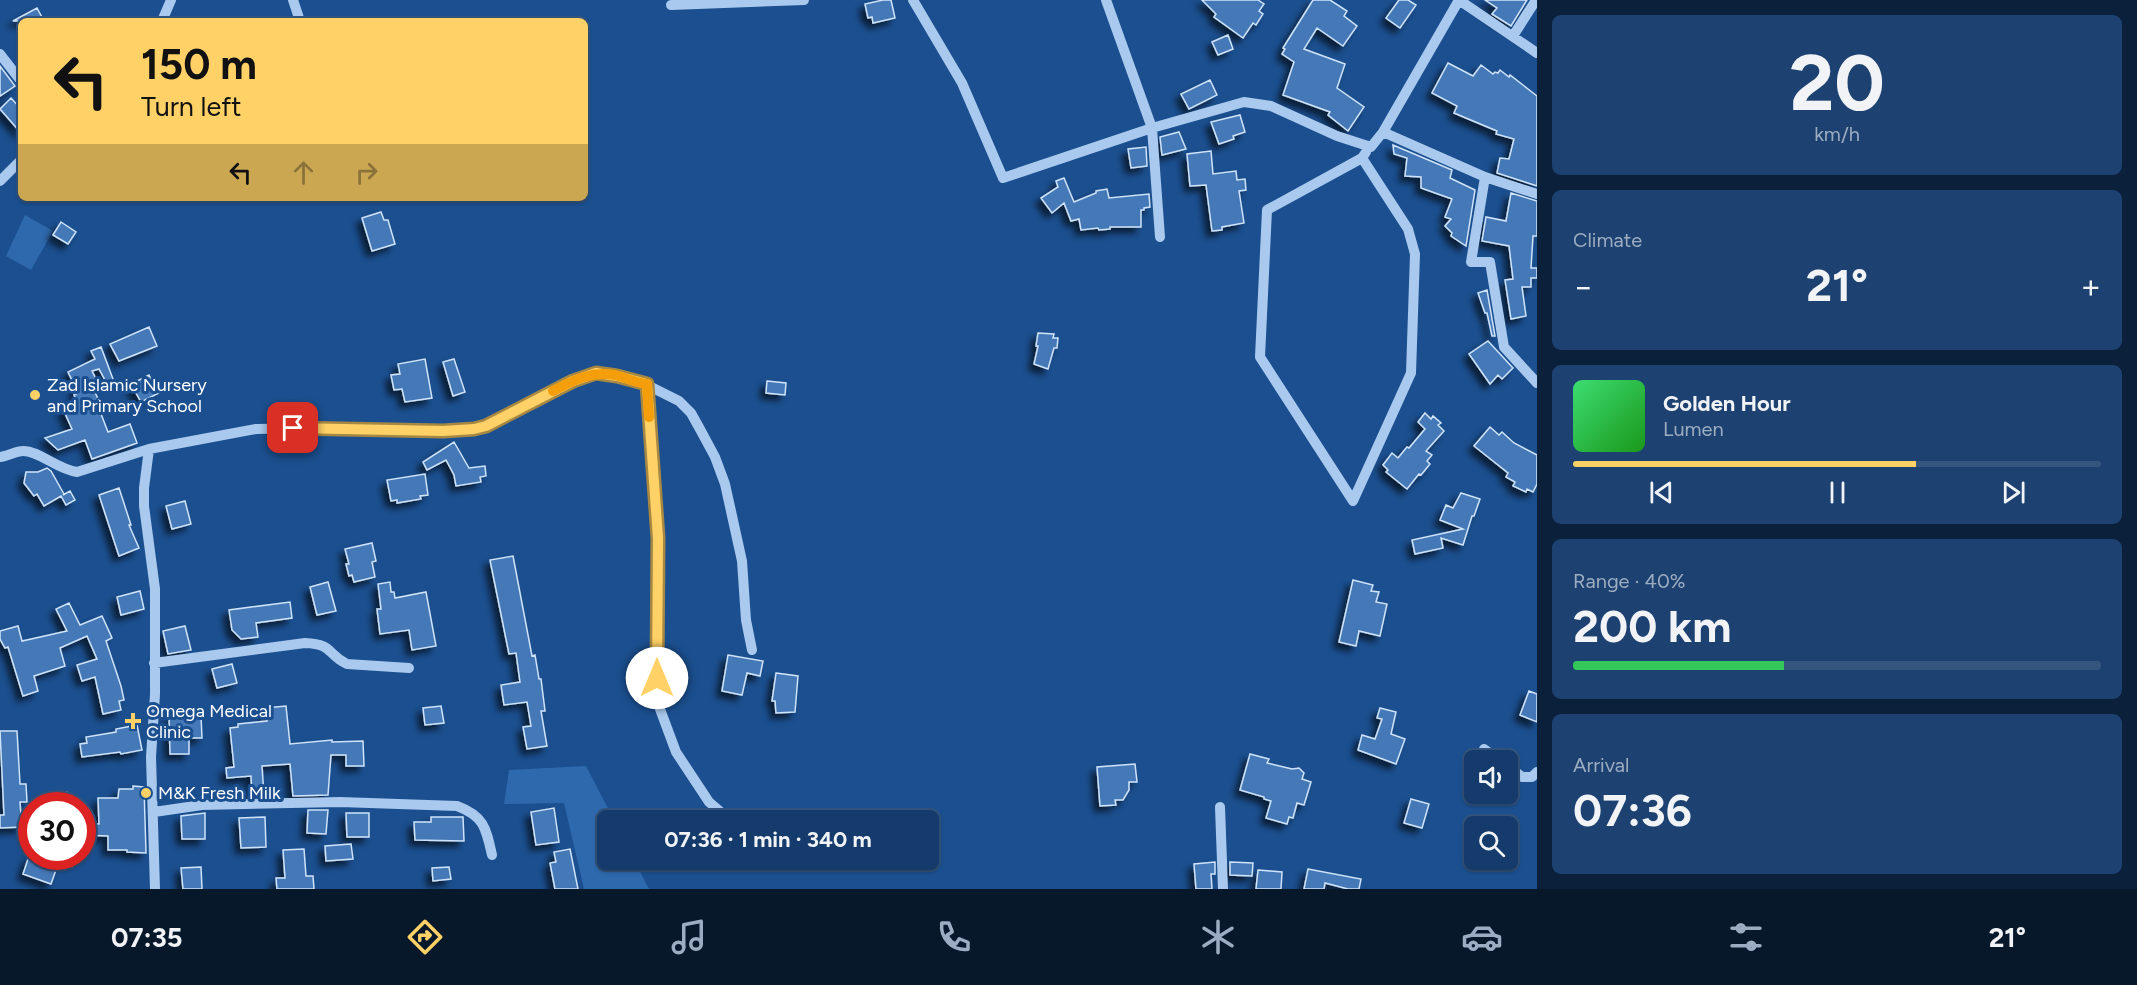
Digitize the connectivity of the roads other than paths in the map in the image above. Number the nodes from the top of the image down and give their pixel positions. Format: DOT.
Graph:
graph roads {
  1 [pos="171,0"];
  2 [pos="293,0"];
  3 [pos="804,0"];
  4 [pos="913,0"];
  5 [pos="1106,0"];
  6 [pos="1459,0"];
  7 [pos="1536,0"];
  8 [pos="671,5"];
  9 [pos="163,18"];
  10 [pos="299,18"];
  11 [pos="1513,36"];
  12 [pos="0,54"];
  13 [pos="1537,54"];
  14 [pos="18,77"];
  15 [pos="1152,128"];
  16 [pos="1383,132"];
  17 [pos="1371,147"];
  18 [pos="1362,158"];
  19 [pos="18,163"];
  20 [pos="1485,177"];
  21 [pos="0,181"];
  22 [pos="1537,194"];
  23 [pos="1160,237"];
  24 [pos="1537,382"];
  25 [pos="647,384"];
  26 [pos="149,449"];
  27 [pos="0,457"];
  28 [pos="752,650"];
  29 [pos="154,663"];
  30 [pos="409,668"];
  31 [pos="1537,772"];
  32 [pos="1518,774"];
  33 [pos="1220,807"];
  34 [pos="718,810"];
  35 [pos="154,812"];
  36 [pos="492,855"];
  37 [pos="155,889"];
  38 [pos="1223,889"];
  1 -- 9 [label="street"];
  2 -- 10 [label="street"];
  3 -- 8 [label="street"];
  4 -- 15 [label="street"];
  5 -- 15 [label="street"];
  6 -- 11 [label="street"];
  6 -- 16 [label="street"];
  7 -- 11 [label="street"];
  11 -- 13 [label="street"];
  12 -- 14 [label="street"];
  15 -- 17 [label="street"];
  15 -- 23 [label="street"];
  16 -- 17 [label="street"];
  16 -- 20 [label="street"];
  17 -- 18 [label="street"];
  18 -- 18 [label="street"];
  19 -- 21 [label="street"];
  20 -- 22 [label="street"];
  20 -- 24 [label="street"];
  25 -- 26 [label="street"];
  25 -- 28 [label="street"];
  25 -- 34 [label="street"];
  26 -- 27 [label="street"];
  26 -- 29 [label="street"];
  29 -- 30 [label="street"];
  29 -- 35 [label="street"];
  31 -- 32 [label="street"];
  33 -- 38 [label="street"];
  35 -- 36 [label="street"];
  35 -- 37 [label="street"];
}
